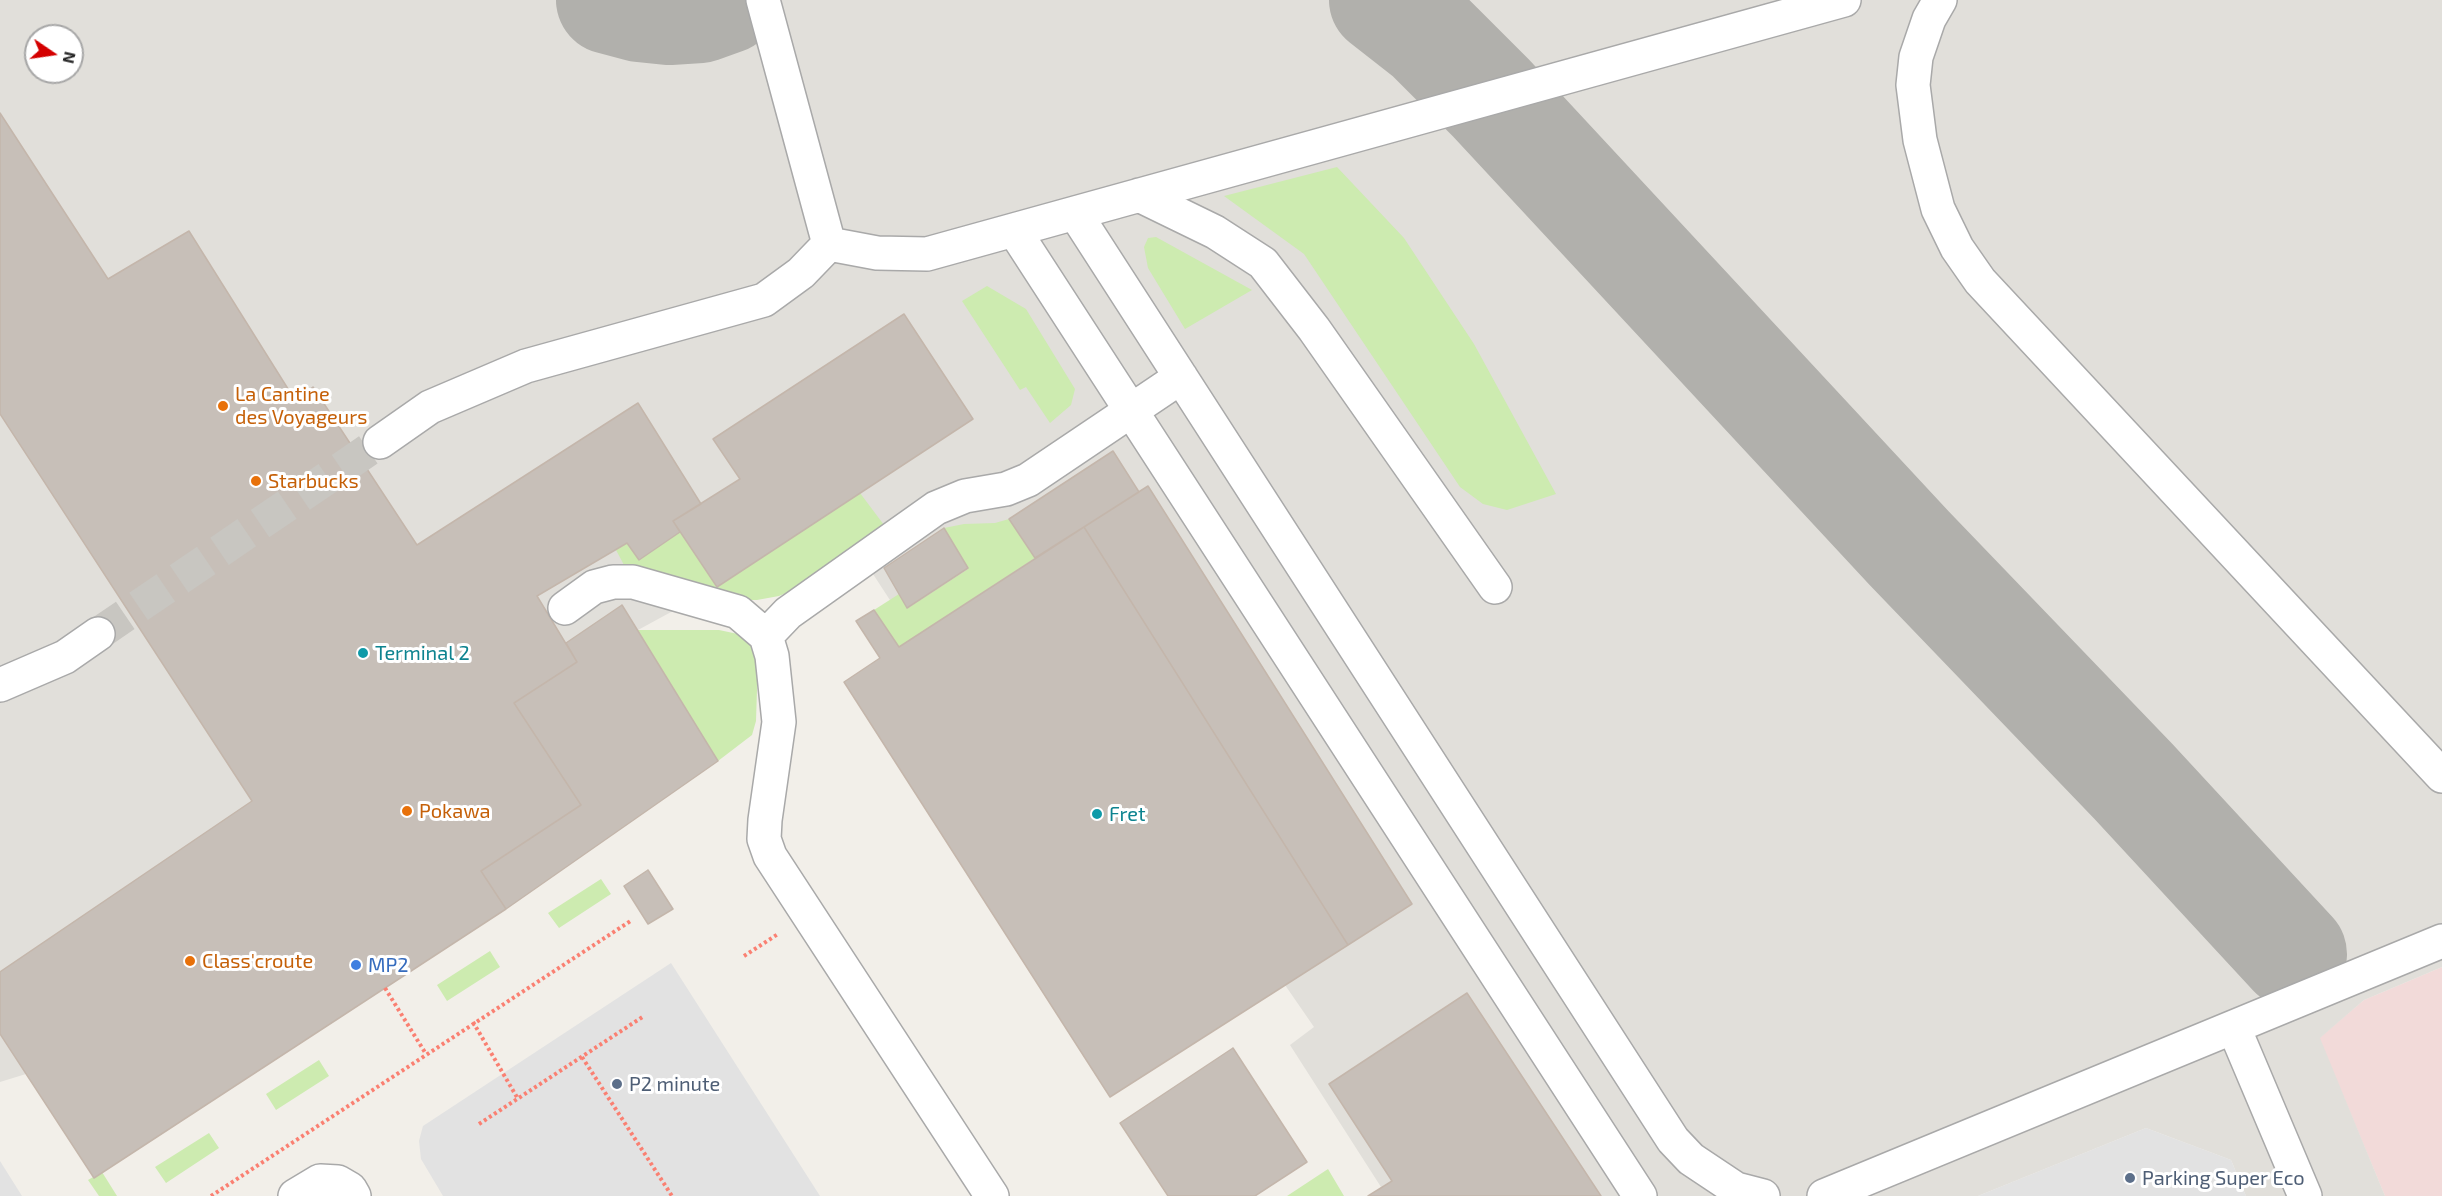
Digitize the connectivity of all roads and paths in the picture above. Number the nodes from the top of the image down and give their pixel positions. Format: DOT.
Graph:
graph roads {
  1 [pos="763,0"];
  2 [pos="1844,0"];
  3 [pos="1940,0"];
  4 [pos="1139,195"];
  5 [pos="1075,213"];
  6 [pos="1014,230"];
  7 [pos="829,244"];
  8 [pos="1181,377"];
  9 [pos="1131,410"];
  10 [pos="380,442"];
  11 [pos="1495,587"];
  12 [pos="565,608"];
  13 [pos="98,634"];
  14 [pos="766,636"];
  15 [pos="0,685"];
  16 [pos="2442,776"];
  17 [pos="632,920"];
  18 [pos="2442,941"];
  19 [pos="386,988"];
  20 [pos="644,1016"];
  21 [pos="473,1022"];
  22 [pos="2234,1028"];
  23 [pos="426,1053"];
  24 [pos="582,1057"];
  25 [pos="518,1099"];
  26 [pos="479,1124"];
  27 [pos="211,1196"];
  28 [pos="295,1196"];
  29 [pos="354,1196"];
  30 [pos="672,1196"];
  31 [pos="992,1196"];
  32 [pos="1640,1196"];
  33 [pos="1763,1196"];
  34 [pos="1824,1196"];
  35 [pos="2305,1196"];
  1 -- 7 [label="lane"];
  2 -- 4 [label="lane"];
  3 -- 16 [label="lane"];
  4 -- 5 [label="lane"];
  4 -- 11 [label="lane"];
  5 -- 6 [label="lane"];
  5 -- 8 [label="lane"];
  6 -- 7 [label="lane"];
  6 -- 9 [label="lane"];
  7 -- 10 [label="lane"];
  8 -- 9 [label="lane"];
  8 -- 33 [label="lane"];
  9 -- 14 [label="lane"];
  9 -- 32 [label="lane"];
  12 -- 14 [label="lane"];
  13 -- 15 [label="lane"];
  14 -- 31 [label="lane"];
  17 -- 21 [label="path"];
  18 -- 22 [label="lane"];
  19 -- 23 [label="path"];
  20 -- 24 [label="path"];
  21 -- 23 [label="path"];
  21 -- 25 [label="path"];
  22 -- 34 [label="lane"];
  22 -- 35 [label="lane"];
  23 -- 27 [label="path"];
  24 -- 25 [label="path"];
  24 -- 30 [label="path"];
  25 -- 26 [label="path"];
  28 -- 29 [label="lane"];
}
